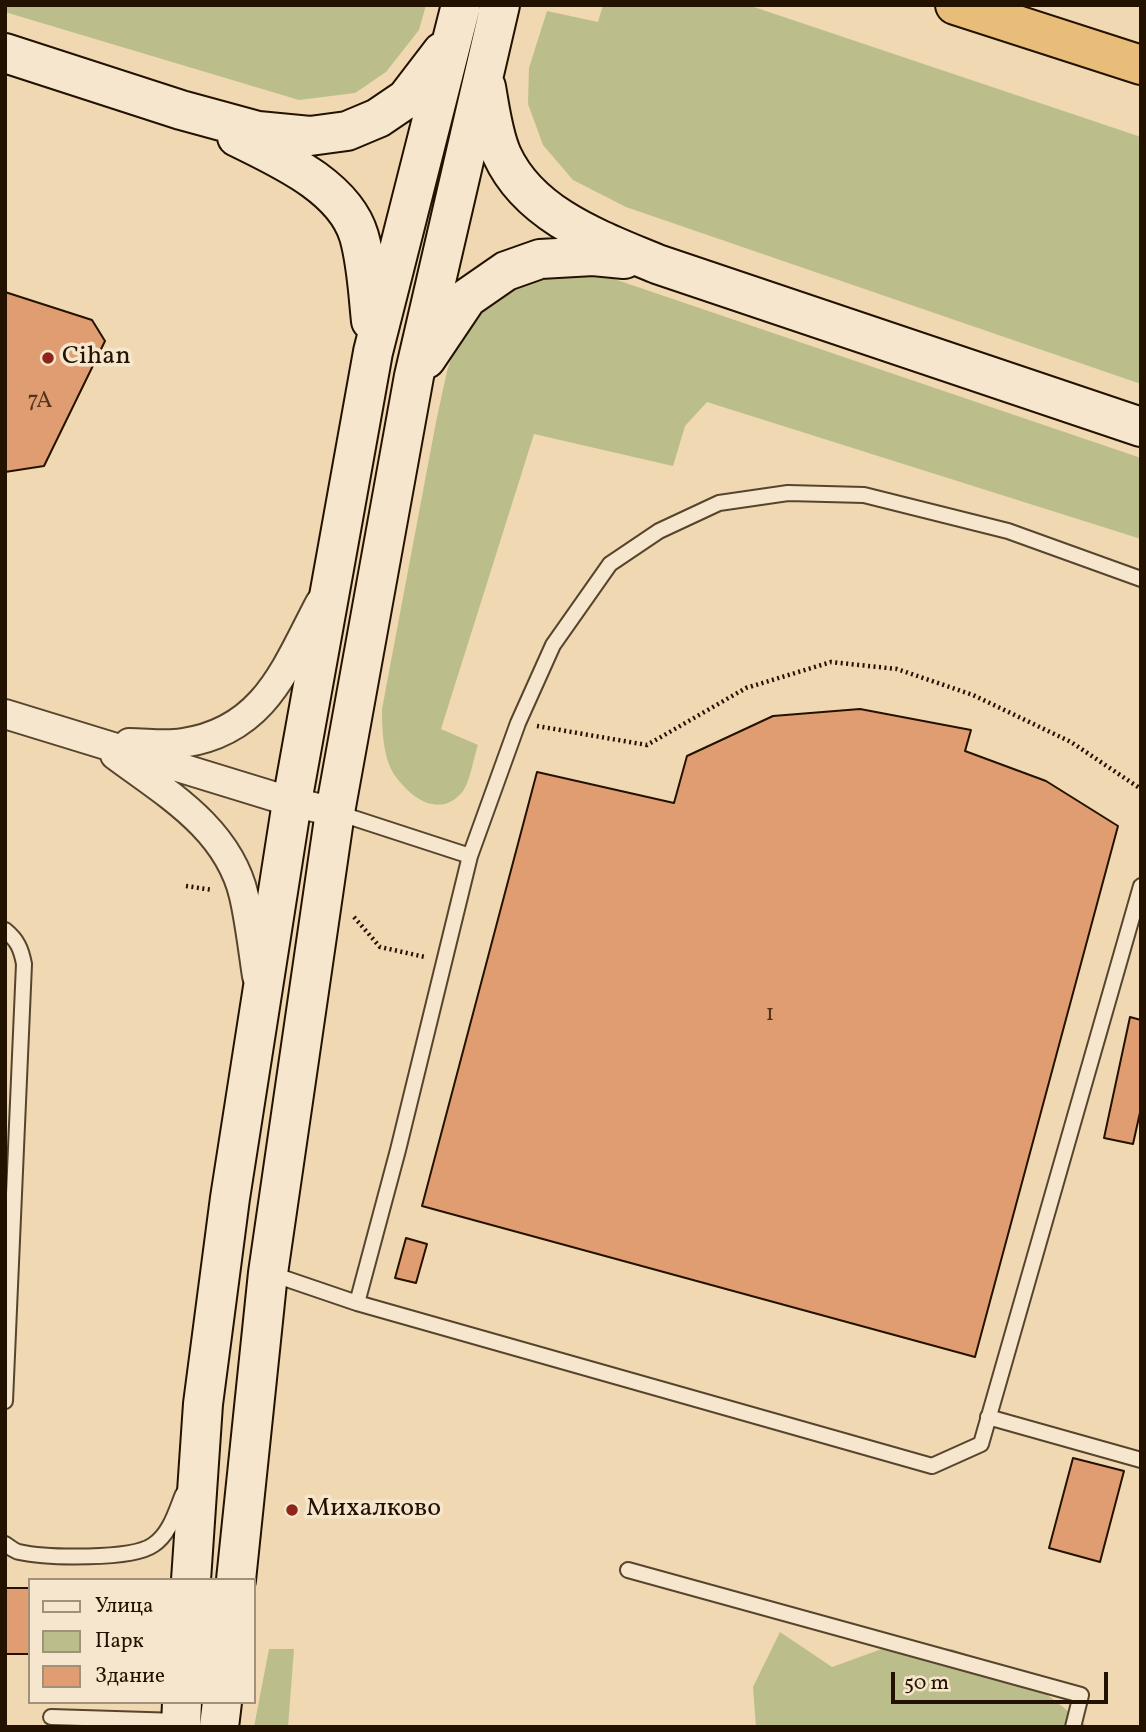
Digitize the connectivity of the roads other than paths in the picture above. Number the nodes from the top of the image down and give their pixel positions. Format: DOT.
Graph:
graph roads {
  1 [pos="500,5"];
  2 [pos="955,5"];
  3 [pos="457,21"];
  4 [pos="5,53"];
  5 [pos="1130,62"];
  6 [pos="484,79"];
  7 [pos="181,110"];
  8 [pos="657,264"];
  9 [pos="373,352"];
  10 [pos="414,376"];
  11 [pos="1141,427"];
  12 [pos="1141,579"];
  13 [pos="332,581"];
  14 [pos="5,714"];
  15 [pos="98,743"];
  16 [pos="292,802"];
  17 [pos="335,813"];
  18 [pos="470,856"];
  19 [pos="1141,886"];
  20 [pos="5,930"];
  21 [pos="261,1001"];
  22 [pos="268,1273"];
  23 [pos="357,1303"];
  24 [pos="5,1401"];
  25 [pos="988,1418"];
  26 [pos="201,1454"];
  27 [pos="1141,1460"];
  28 [pos="5,1544"];
  29 [pos="628,1570"];
  30 [pos="191,1578"];
  31 [pos="236,1578"];
  32 [pos="222,1704"];
  33 [pos="51,1717"];
  34 [pos="181,1717"];
  35 [pos="219,1727"];
  36 [pos="1073,1727"];
  1 -- 6 [label="street"];
  2 -- 5 [label="highway"];
  3 -- 7 [label="street"];
  3 -- 9 [label="street"];
  4 -- 7 [label="street"];
  6 -- 8 [label="street"];
  6 -- 10 [label="street"];
  7 -- 9 [label="street"];
  8 -- 10 [label="street"];
  8 -- 11 [label="street"];
  9 -- 13 [label="street"];
  10 -- 17 [label="street"];
  12 -- 18 [label="lane"];
  13 -- 15 [label="street"];
  13 -- 16 [label="street"];
  14 -- 15 [label="street"];
  15 -- 16 [label="street"];
  15 -- 21 [label="street"];
  16 -- 17 [label="street"];
  16 -- 21 [label="street"];
  17 -- 18 [label="lane"];
  17 -- 22 [label="street"];
  18 -- 23 [label="lane"];
  19 -- 25 [label="lane"];
  20 -- 24 [label="lane"];
  21 -- 26 [label="street"];
  22 -- 23 [label="lane"];
  22 -- 31 [label="street"];
  23 -- 25 [label="lane"];
  25 -- 27 [label="lane"];
  26 -- 28 [label="lane"];
  26 -- 30 [label="street"];
  29 -- 36 [label="lane"];
  32 -- 35 [label="street"];
  33 -- 34 [label="lane"];
}
